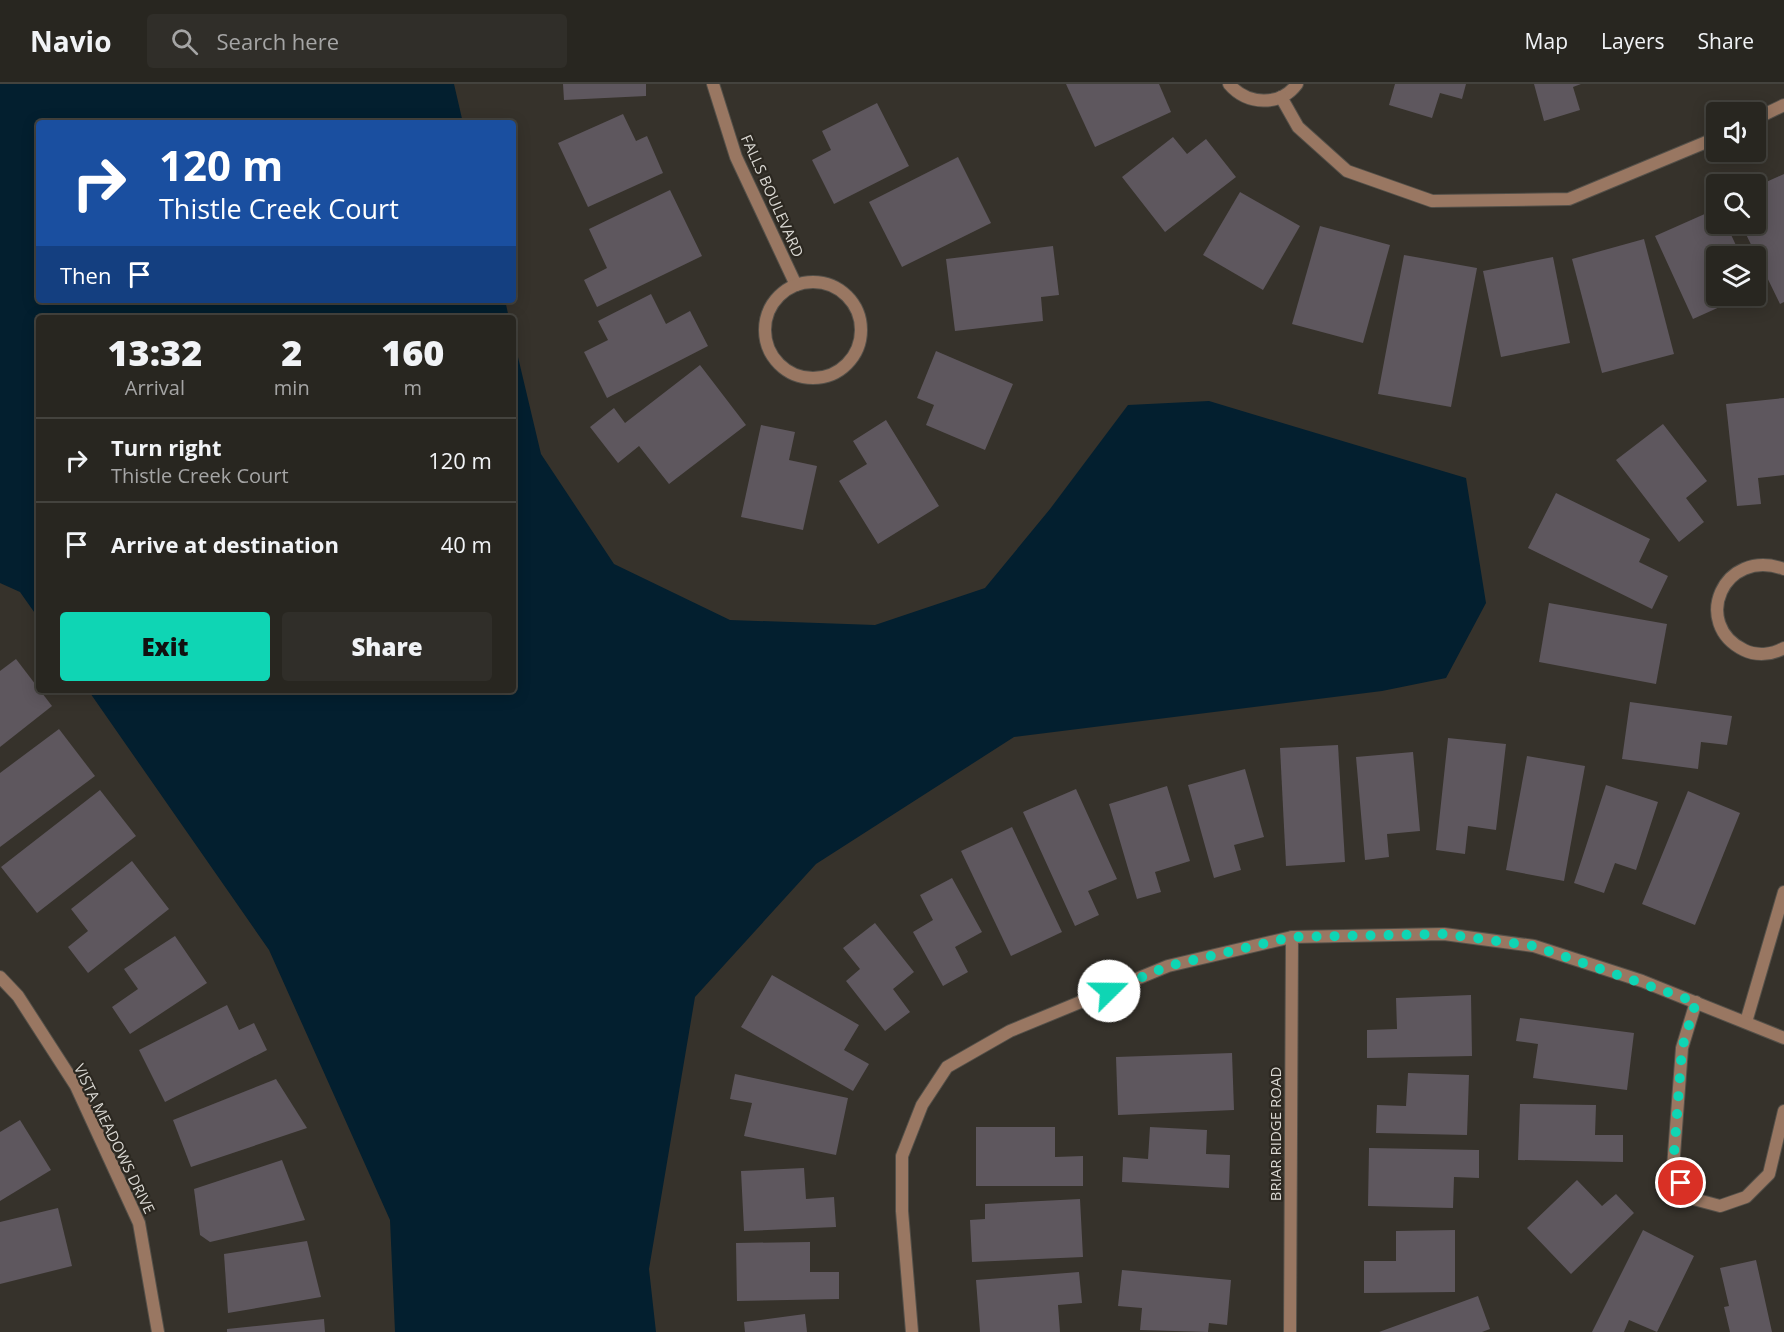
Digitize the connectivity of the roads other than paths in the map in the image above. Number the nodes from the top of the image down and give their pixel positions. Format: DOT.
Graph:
graph roads {
  1 [pos="713,84"];
  2 [pos="1229,84"];
  3 [pos="1297,84"];
  4 [pos="1281,98"];
  5 [pos="1784,105"];
  6 [pos="1766,114"];
  7 [pos="1706,142"];
  8 [pos="796,285"];
  9 [pos="1784,569"];
  10 [pos="1783,651"];
  11 [pos="1784,892"];
  12 [pos="1292,937"];
  13 [pos="0,977"];
  14 [pos="1696,1002"];
  15 [pos="1746,1022"];
  16 [pos="1784,1038"];
  17 [pos="1784,1111"];
  18 [pos="158,1332"];
  19 [pos="912,1332"];
  20 [pos="1290,1332"];
  1 -- 8 [label="street, FALLS BOULEVARD"];
  2 -- 4 [label="street"];
  3 -- 4 [label="street"];
  4 -- 7 [label="street"];
  5 -- 6 [label="street"];
  8 -- 8 [label="street"];
  9 -- 10 [label="street"];
  11 -- 15 [label="street"];
  12 -- 14 [label="street"];
  12 -- 19 [label="street"];
  12 -- 20 [label="street, BRIAR RIDGE ROAD"];
  13 -- 18 [label="street, VISTA MEADOWS DRIVE"];
  14 -- 15 [label="street"];
  14 -- 17 [label="street"];
  15 -- 16 [label="street"];
}
